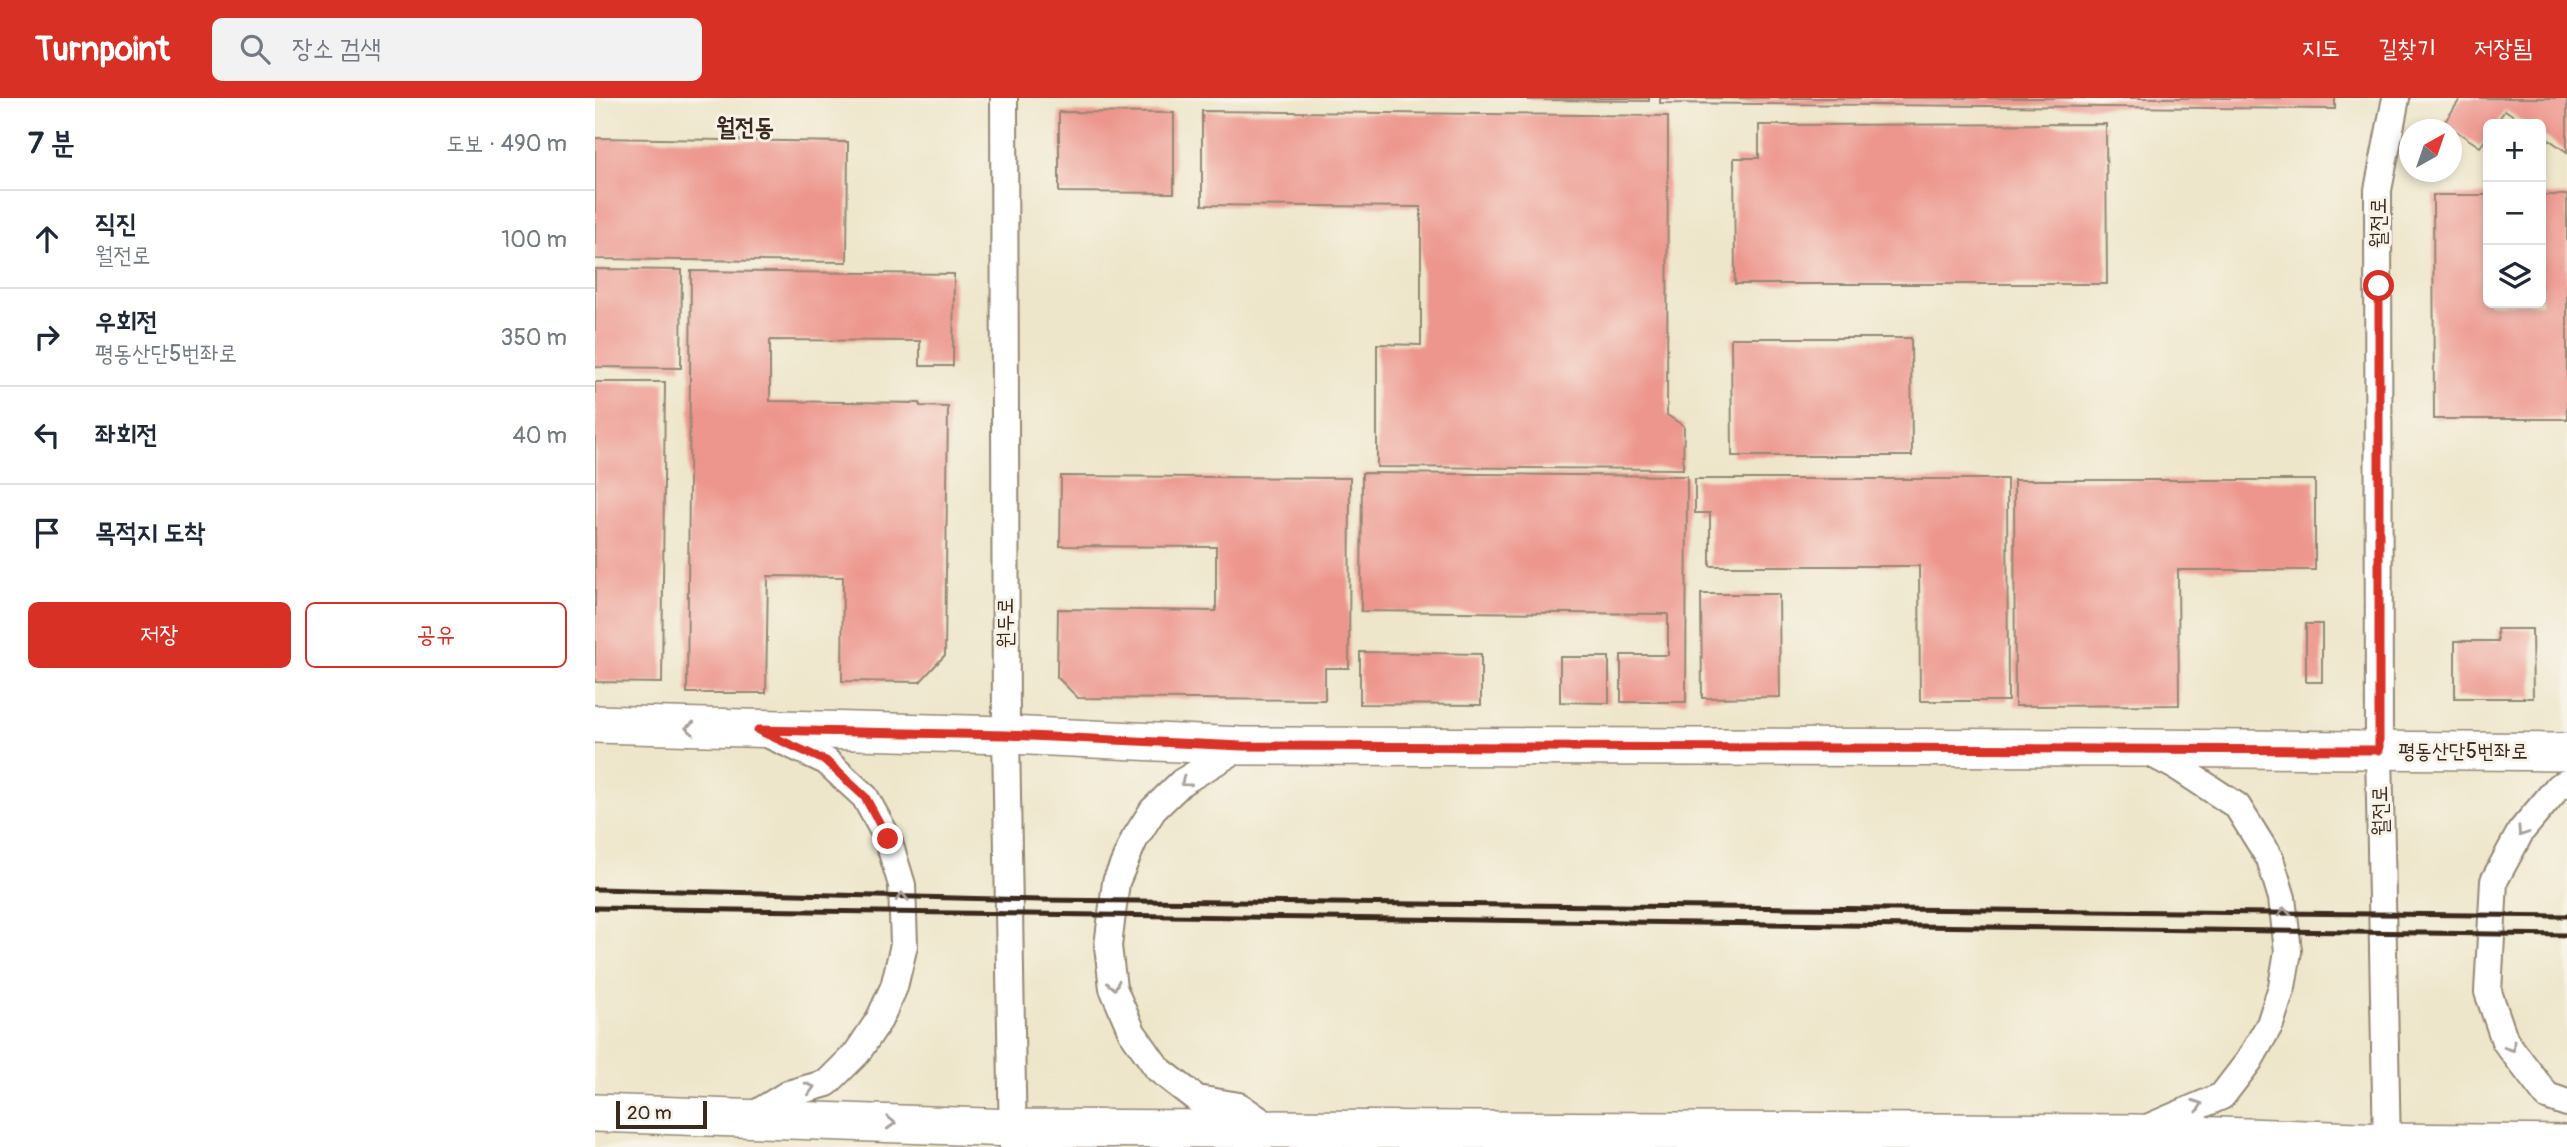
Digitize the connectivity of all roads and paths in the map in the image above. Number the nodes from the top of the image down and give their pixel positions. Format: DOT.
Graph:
graph roads {
  1 [pos="1004,98"];
  2 [pos="2396,98"];
  3 [pos="595,724"];
  4 [pos="758,730"];
  5 [pos="1006,735"];
  6 [pos="1242,746"];
  7 [pos="2140,748"];
  8 [pos="2379,750"];
  9 [pos="2567,752"];
  10 [pos="2567,783"];
  11 [pos="2567,1103"];
  12 [pos="595,1112"];
  13 [pos="749,1118"];
  14 [pos="1272,1129"];
  15 [pos="2135,1133"];
  16 [pos="1013,1137"];
  17 [pos="2567,1144"];
  18 [pos="2387,1145"];
  1 -- 5 [label="street, 원두로"];
  2 -- 8 [label="street, 월전로"];
  4 -- 3 [label="street, 평동산단5번좌로, one-way"];
  4 -- 5 [label="street, 평동산단5번좌로"];
  13 -- 4 [label="street, one-way"];
  5 -- 6 [label="street, 평동산단5번좌로"];
  5 -- 16 [label="street, 원두로"];
  6 -- 7 [label="street, 평동산단5번좌로"];
  6 -- 14 [label="street, one-way"];
  7 -- 8 [label="street, 평동산단5번좌로"];
  15 -- 7 [label="street, one-way"];
  8 -- 9 [label="street, 평동산단5번좌로"];
  8 -- 18 [label="street, 월전로"];
  10 -- 11 [label="street, one-way"];
  12 -- 13 [label="street"];
  13 -- 16 [label="street, one-way"];
  14 -- 15 [label="street"];
  14 -- 16 [label="street"];
  15 -- 18 [label="street"];
  17 -- 18 [label="street"];
}
